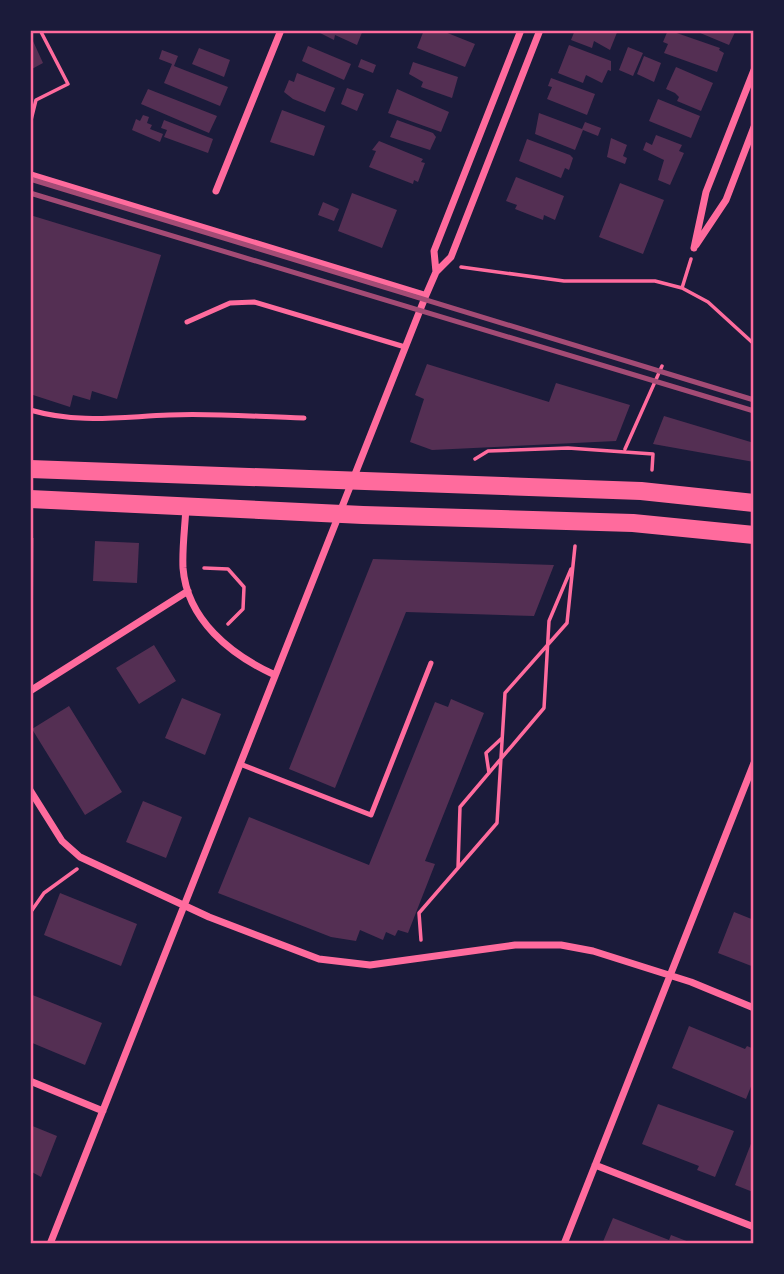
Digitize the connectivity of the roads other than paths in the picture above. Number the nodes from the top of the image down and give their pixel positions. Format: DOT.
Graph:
graph roads {
  1 [pos="281,30"];
  2 [pos="521,30"];
  3 [pos="540,30"];
  4 [pos="754,69"];
  5 [pos="754,127"];
  6 [pos="30,174"];
  7 [pos="216,191"];
  8 [pos="436,271"];
  9 [pos="426,295"];
  10 [pos="187,322"];
  11 [pos="405,347"];
  12 [pos="30,410"];
  13 [pos="304,418"];
  14 [pos="30,469"];
  15 [pos="351,483"];
  16 [pos="604,490"];
  17 [pos="30,499"];
  18 [pos="754,503"];
  19 [pos="186,506"];
  20 [pos="339,514"];
  21 [pos="601,522"];
  22 [pos="754,535"];
  23 [pos="188,592"];
  24 [pos="431,663"];
  25 [pos="275,674"];
  26 [pos="30,691"];
  27 [pos="754,763"];
  28 [pos="240,764"];
  29 [pos="30,790"];
  30 [pos="184,905"];
  31 [pos="671,976"];
  32 [pos="754,1008"];
  33 [pos="30,1081"];
  34 [pos="103,1111"];
  35 [pos="595,1165"];
  36 [pos="754,1227"];
  37 [pos="50,1244"];
  38 [pos="564,1244"];
  1 -- 7 [label="street"];
  2 -- 8 [label="street"];
  3 -- 8 [label="street"];
  4 -- 5 [label="street"];
  6 -- 9 [label="street"];
  8 -- 9 [label="street"];
  9 -- 11 [label="street"];
  10 -- 11 [label="lane"];
  11 -- 15 [label="street"];
  12 -- 13 [label="lane"];
  14 -- 15 [label="main road"];
  15 -- 16 [label="main road"];
  15 -- 20 [label="street"];
  16 -- 18 [label="main road"];
  16 -- 21 [label="main road"];
  17 -- 19 [label="main road"];
  19 -- 20 [label="main road"];
  19 -- 23 [label="street"];
  20 -- 21 [label="main road"];
  20 -- 25 [label="street"];
  21 -- 22 [label="main road"];
  23 -- 25 [label="street"];
  23 -- 26 [label="street"];
  24 -- 28 [label="lane"];
  25 -- 28 [label="street"];
  27 -- 31 [label="street"];
  28 -- 30 [label="street"];
  29 -- 30 [label="street"];
  30 -- 31 [label="street"];
  30 -- 34 [label="street"];
  31 -- 32 [label="street"];
  31 -- 35 [label="street"];
  33 -- 34 [label="street"];
  34 -- 37 [label="street"];
  35 -- 36 [label="street"];
  35 -- 38 [label="street"];
}
